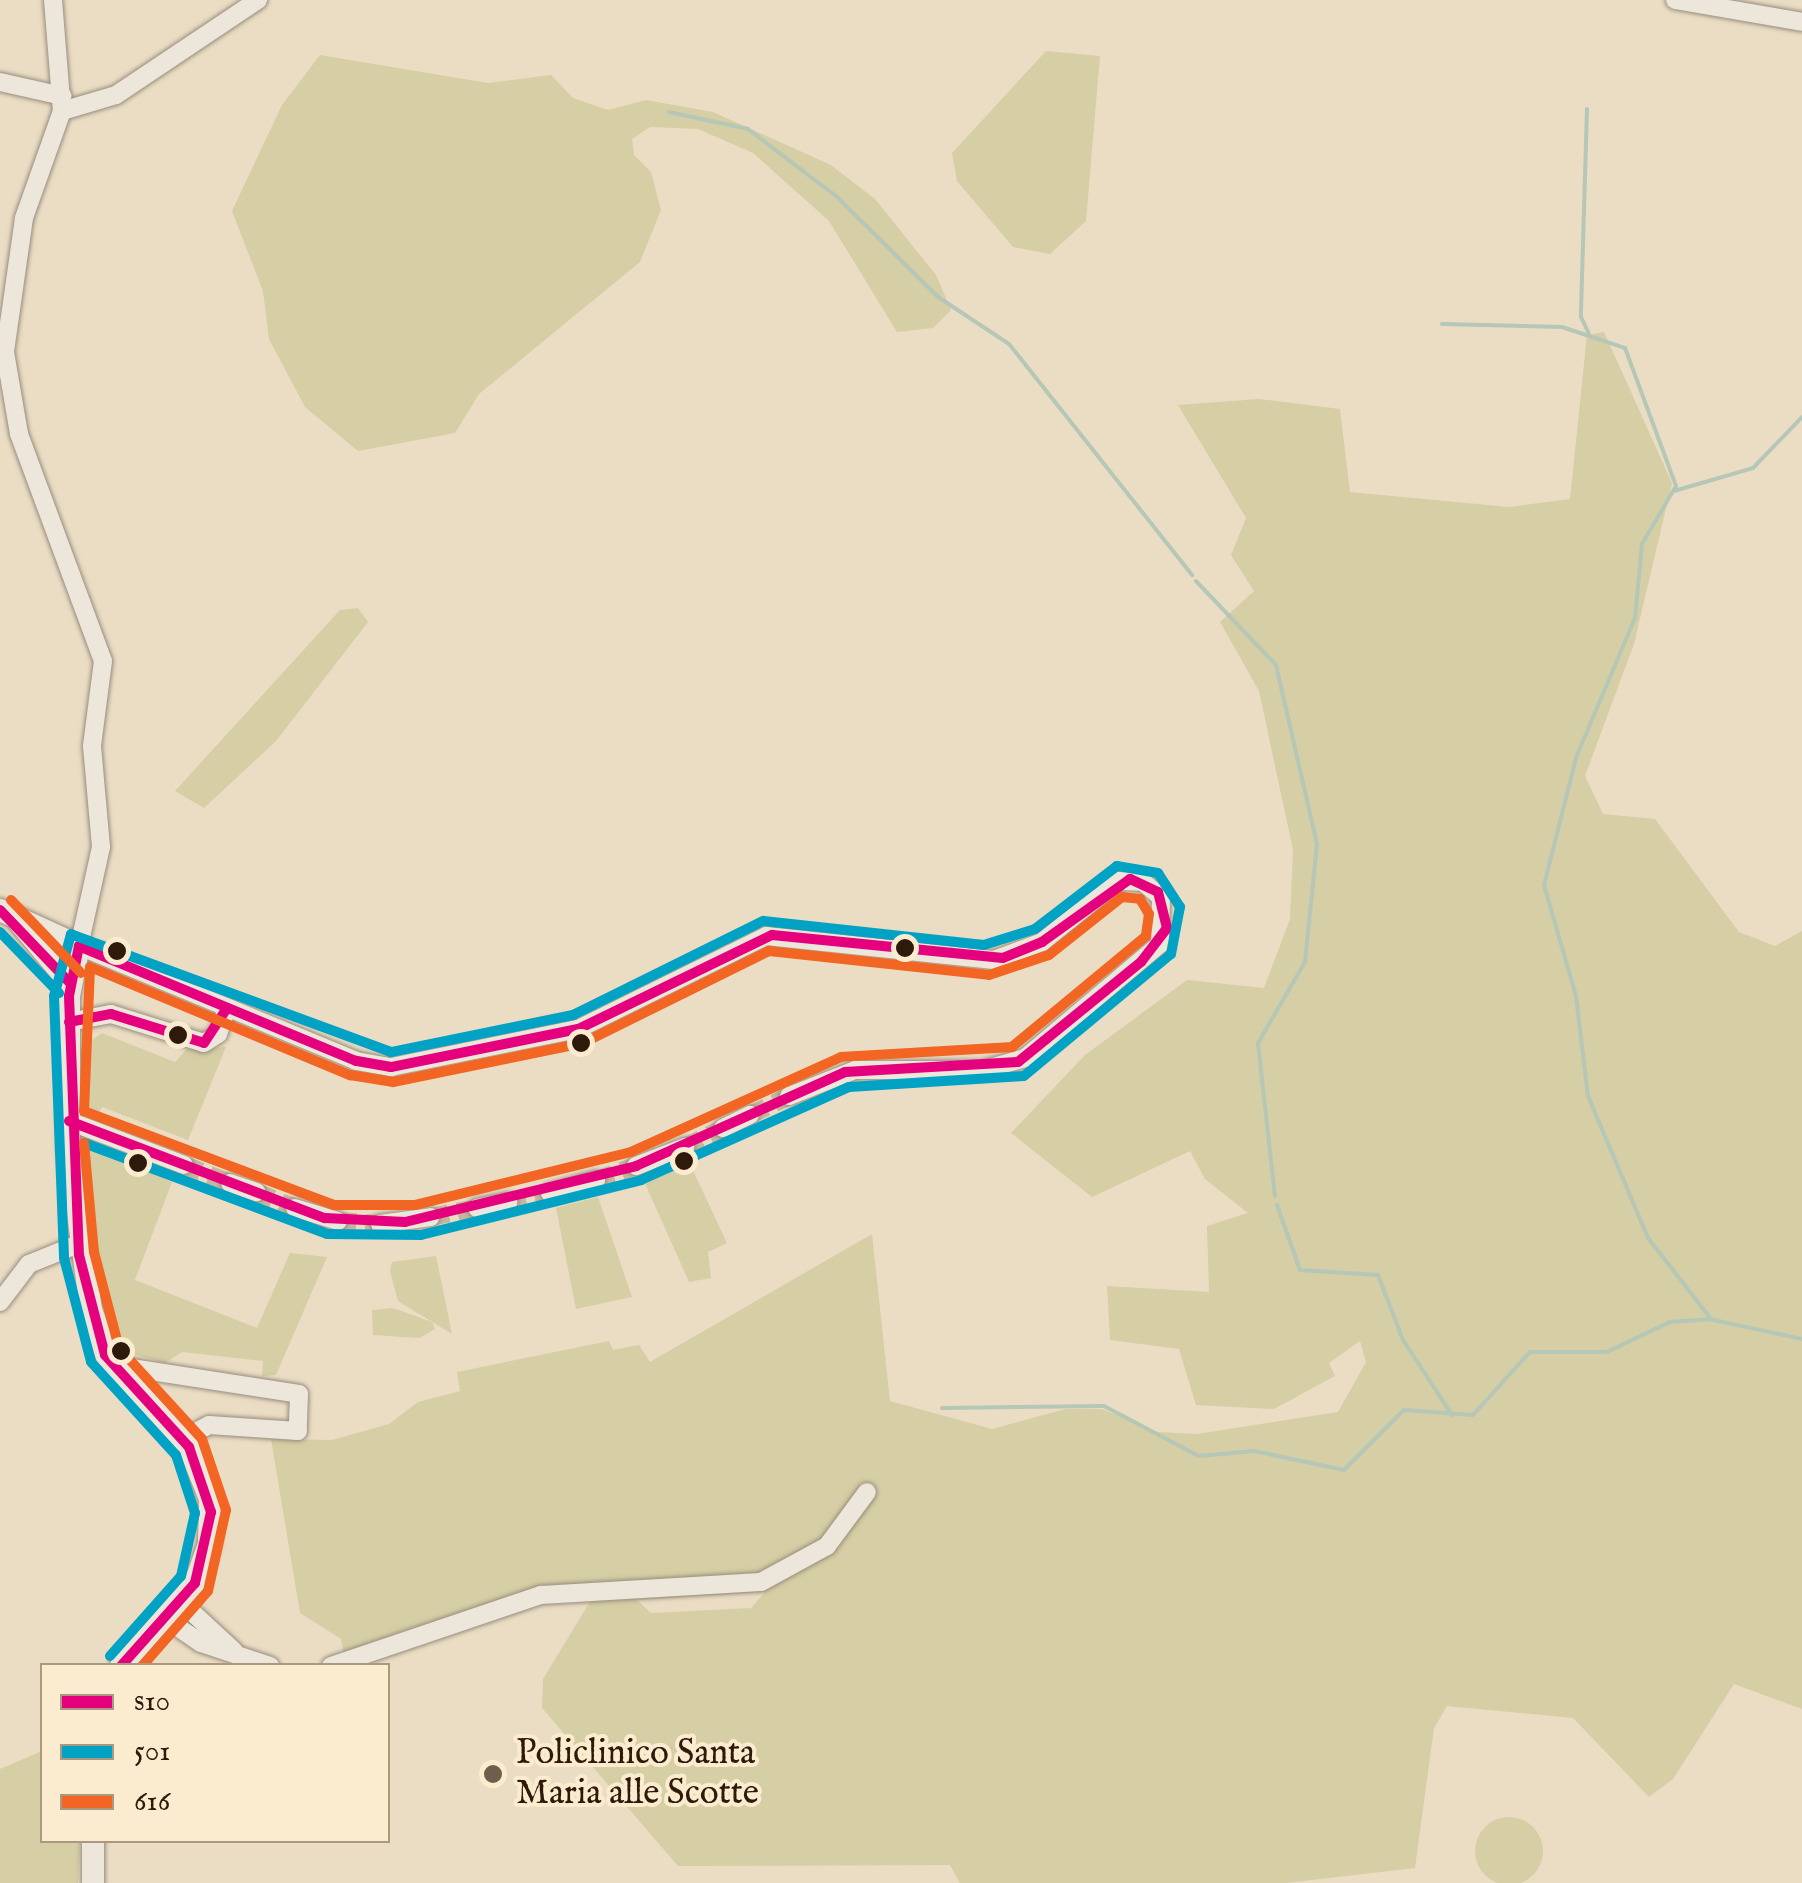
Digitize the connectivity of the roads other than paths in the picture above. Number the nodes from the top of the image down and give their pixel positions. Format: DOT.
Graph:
graph roads {
  1 [pos="52,0"];
  2 [pos="258,0"];
  3 [pos="1675,0"];
  4 [pos="1802,22"];
  5 [pos="0,82"];
  6 [pos="62,104"];
  7 [pos="9,915"];
  8 [pos="80,946"];
  9 [pos="70,983"];
  10 [pos="227,1008"];
  11 [pos="69,1022"];
  12 [pos="790,1096"];
  13 [pos="750,1115"];
  14 [pos="68,1120"];
  15 [pos="724,1128"];
  16 [pos="685,1147"];
  17 [pos="184,1165"];
  18 [pos="636,1166"];
  19 [pos="596,1180"];
  20 [pos="230,1182"];
  21 [pos="256,1192"];
  22 [pos="550,1193"];
  23 [pos="508,1202"];
  24 [pos="296,1208"];
  25 [pos="477,1208"];
  26 [pos="432,1217"];
  27 [pos="338,1221"];
  28 [pos="380,1224"];
  29 [pos="76,1246"];
  30 [pos="0,1302"];
  31 [pos="112,1365"];
  32 [pos="162,1374"];
  33 [pos="139,1395"];
  34 [pos="183,1439"];
  35 [pos="867,1492"];
  36 [pos="174,1610"];
  37 [pos="124,1663"];
  38 [pos="261,1663"];
  39 [pos="341,1663"];
  40 [pos="93,1843"];
  41 [pos="93,1883"];
  1 -- 6 [label="street"];
  2 -- 6 [label="street"];
  3 -- 4 [label="street"];
  5 -- 6 [label="street"];
  6 -- 8 [label="street"];
  7 -- 8 [label="street"];
  7 -- 9 [label="street"];
  8 -- 9 [label="street"];
  8 -- 10 [label="street"];
  9 -- 11 [label="street"];
  10 -- 11 [label="street"];
  10 -- 12 [label="street"];
  11 -- 14 [label="street"];
  13 -- 15 [label="street"];
  14 -- 17 [label="street"];
  14 -- 29 [label="street"];
  16 -- 18 [label="street"];
  19 -- 22 [label="street"];
  20 -- 21 [label="street"];
  23 -- 25 [label="street"];
  24 -- 27 [label="street"];
  26 -- 28 [label="street"];
  29 -- 30 [label="street"];
  29 -- 31 [label="street"];
  31 -- 32 [label="street"];
  31 -- 33 [label="street"];
  32 -- 33 [label="street"];
  32 -- 34 [label="street"];
  33 -- 34 [label="street"];
  34 -- 36 [label="street"];
  35 -- 39 [label="street"];
  36 -- 37 [label="street"];
  36 -- 38 [label="street"];
  40 -- 41 [label="street"];
}
